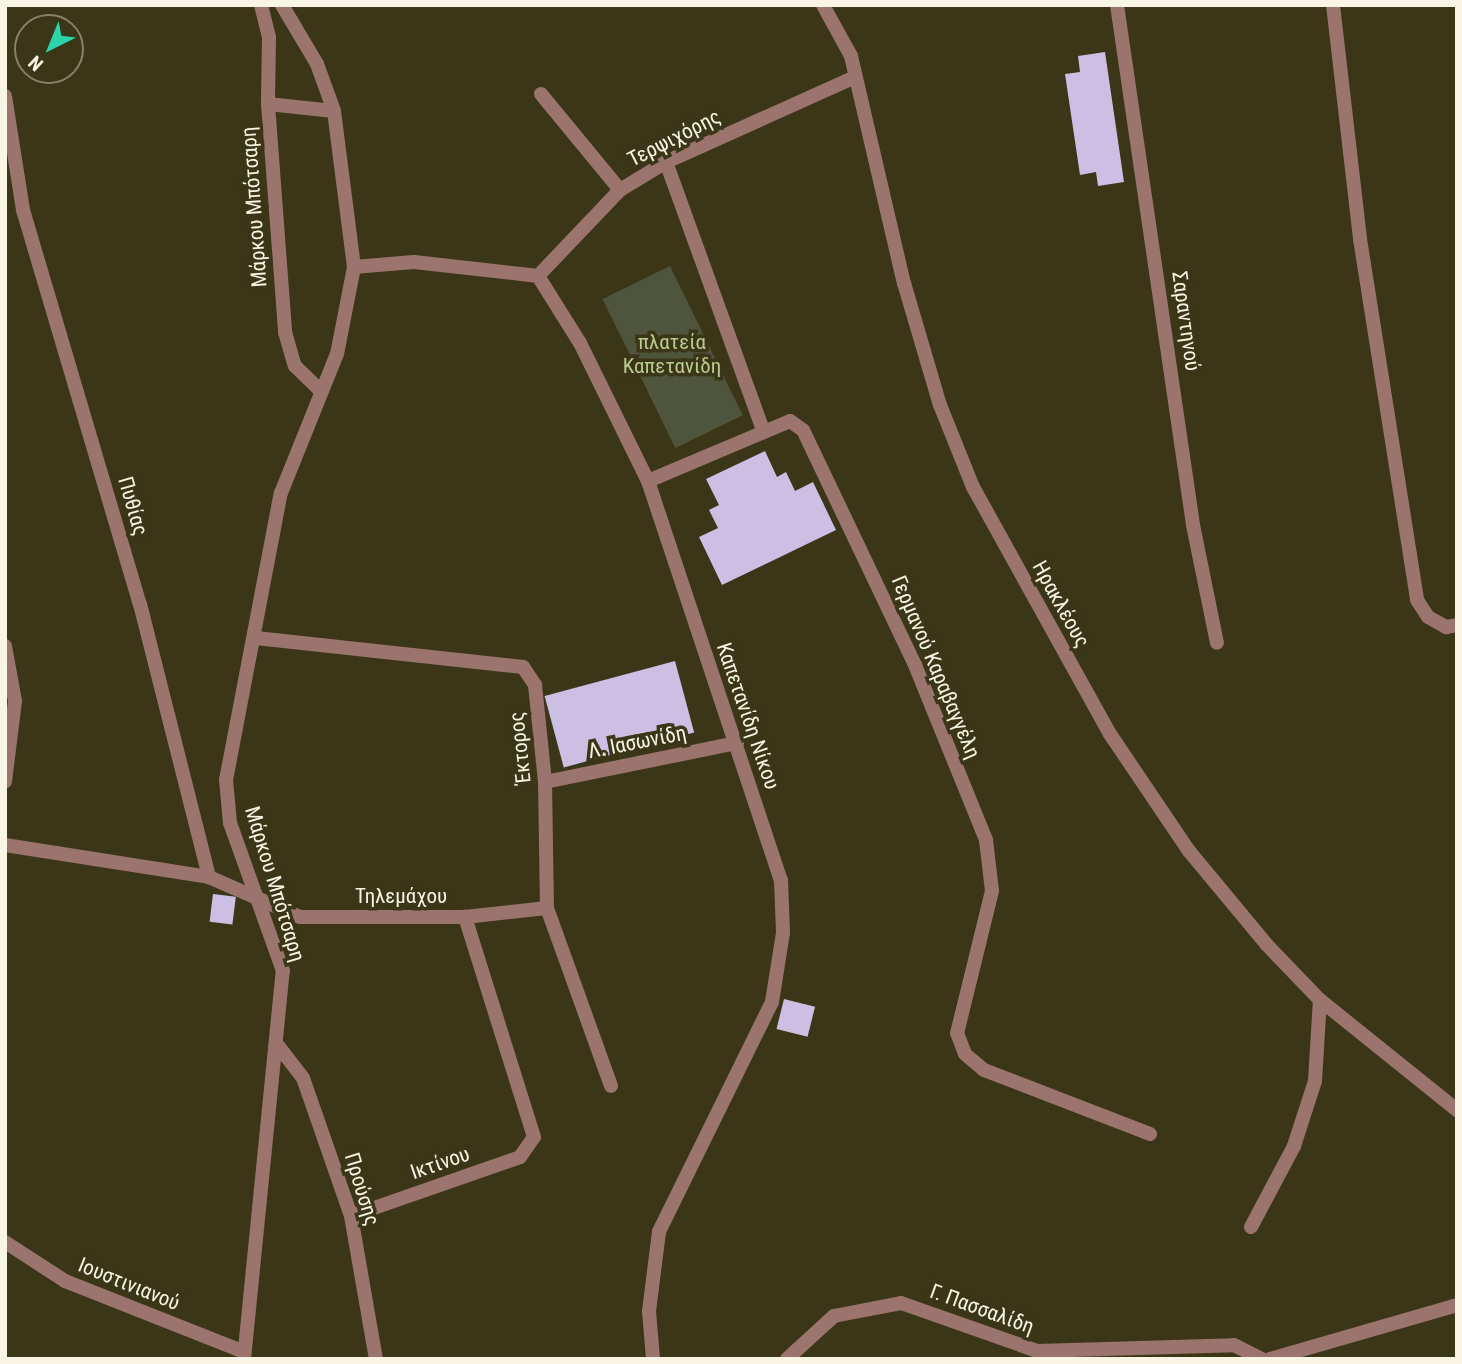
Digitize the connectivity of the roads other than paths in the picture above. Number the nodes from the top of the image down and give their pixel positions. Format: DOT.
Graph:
graph roads {
  1 [pos="261,5"];
  2 [pos="282,5"];
  3 [pos="823,5"];
  4 [pos="1117,5"];
  5 [pos="1334,5"];
  6 [pos="855,77"];
  7 [pos="541,94"];
  8 [pos="5,96"];
  9 [pos="268,104"];
  10 [pos="334,111"];
  11 [pos="666,162"];
  12 [pos="620,190"];
  13 [pos="354,267"];
  14 [pos="538,276"];
  15 [pos="322,392"];
  16 [pos="764,432"];
  17 [pos="648,481"];
  18 [pos="1457,625"];
  19 [pos="256,638"];
  20 [pos="1217,643"];
  21 [pos="5,646"];
  22 [pos="10,702"];
  23 [pos="737,744"];
  24 [pos="5,781"];
  25 [pos="545,782"];
  26 [pos="5,845"];
  27 [pos="209,877"];
  28 [pos="258,899"];
  29 [pos="547,908"];
  30 [pos="465,917"];
  31 [pos="1320,1000"];
  32 [pos="276,1043"];
  33 [pos="611,1086"];
  34 [pos="1457,1110"];
  35 [pos="1150,1134"];
  36 [pos="351,1216"];
  37 [pos="1251,1227"];
  38 [pos="5,1242"];
  39 [pos="1457,1305"];
  40 [pos="244,1355"];
  41 [pos="376,1359"];
  42 [pos="653,1359"];
  43 [pos="787,1359"];
  44 [pos="1262,1359"];
  45 [pos="1270,1359"];
  1 -- 9 [label="street, Μάρκου Μπότσαρη"];
  2 -- 10 [label="street, Μάρκου Μπότσαρη"];
  3 -- 6 [label="street, Ηρακλέους"];
  4 -- 20 [label="street, Σαραντηνού"];
  5 -- 18 [label="street"];
  6 -- 11 [label="street, Τερψιχόρης"];
  6 -- 31 [label="street, Ηρακλέους"];
  7 -- 12 [label="street"];
  8 -- 27 [label="street, Πυθίας"];
  9 -- 10 [label="street"];
  9 -- 15 [label="street, Μάρκου Μπότσαρη"];
  10 -- 13 [label="street, Μάρκου Μπότσαρη"];
  11 -- 12 [label="street, Τερψιχόρης"];
  11 -- 16 [label="street"];
  12 -- 14 [label="street, Τερψιχόρης"];
  13 -- 14 [label="street"];
  13 -- 15 [label="street, Μάρκου Μπότσαρη"];
  14 -- 17 [label="street, Καπετανίδη Νίκου"];
  15 -- 19 [label="street, Μάρκου Μπότσαρη"];
  16 -- 17 [label="street"];
  16 -- 35 [label="street, Γερμανού Καραβαγγέλη"];
  17 -- 23 [label="street, Καπετανίδη Νίκου"];
  19 -- 25 [label="street, Έκτορος"];
  19 -- 28 [label="street, Μάρκου Μπότσαρη"];
  21 -- 22 [label="street"];
  22 -- 24 [label="street"];
  23 -- 25 [label="street, Λ. Ιασωνίδη"];
  23 -- 42 [label="street, Καπετανίδη Νίκου"];
  25 -- 29 [label="street, Έκτορος"];
  26 -- 27 [label="street"];
  27 -- 28 [label="street"];
  28 -- 30 [label="street, Τηλεμάχου"];
  28 -- 32 [label="street, Μάρκου Μπότσαρη"];
  29 -- 30 [label="street, Τηλεμάχου"];
  29 -- 33 [label="street, Έκτορος"];
  30 -- 36 [label="street, Ικτίνου"];
  31 -- 34 [label="street, Ηρακλέους"];
  31 -- 37 [label="street"];
  32 -- 36 [label="street, Προύσης"];
  32 -- 40 [label="street, Μάρκου Μπότσαρη"];
  36 -- 41 [label="street, Προύσης"];
  38 -- 40 [label="street, Ιουστινιανού"];
  39 -- 45 [label="street"];
  43 -- 44 [label="street, Γ. Πασσαλίδη"];
}
